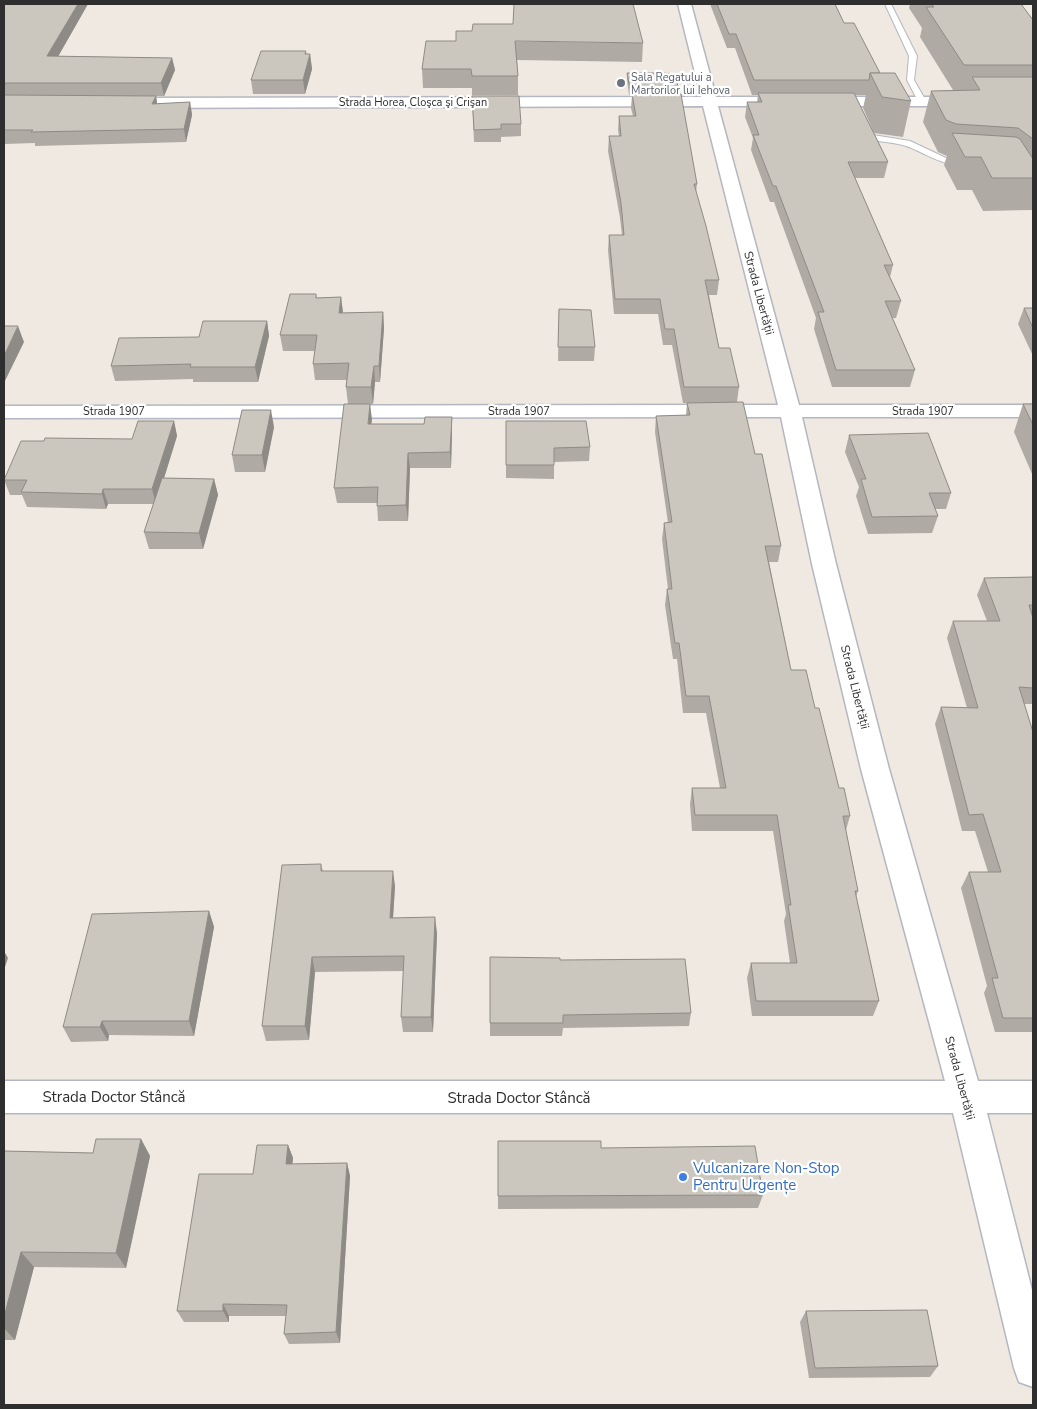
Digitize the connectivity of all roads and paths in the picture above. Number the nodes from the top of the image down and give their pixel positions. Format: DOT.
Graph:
graph roads {
  1 [pos="684,4"];
  2 [pos="888,4"];
  3 [pos="1033,101"];
  4 [pos="708,102"];
  5 [pos="922,102"];
  6 [pos="103,103"];
  7 [pos="862,119"];
  8 [pos="971,161"];
  9 [pos="790,411"];
  10 [pos="1033,411"];
  11 [pos="4,412"];
  12 [pos="4,1097"];
  13 [pos="1033,1097"];
  14 [pos="966,1098"];
  15 [pos="1033,1368"];
  1 -- 4 [label="street, Strada Libertății"];
  2 -- 5 [label="lane"];
  3 -- 5 [label="street, Strada Horea, Cloşca şi Crişan"];
  4 -- 5 [label="street, Strada Horea, Cloşca şi Crişan"];
  4 -- 6 [label="street, Strada Horea, Cloşca şi Crişan"];
  4 -- 9 [label="street, Strada Libertății"];
  7 -- 8 [label="lane"];
  9 -- 10 [label="street, Strada 1907"];
  9 -- 11 [label="street, Strada 1907"];
  9 -- 14 [label="street, Strada Libertății"];
  12 -- 14 [label="street, Strada Doctor Stâncă"];
  13 -- 14 [label="street, Strada Doctor Stâncă"];
  14 -- 15 [label="street, Strada Libertății"];
}
